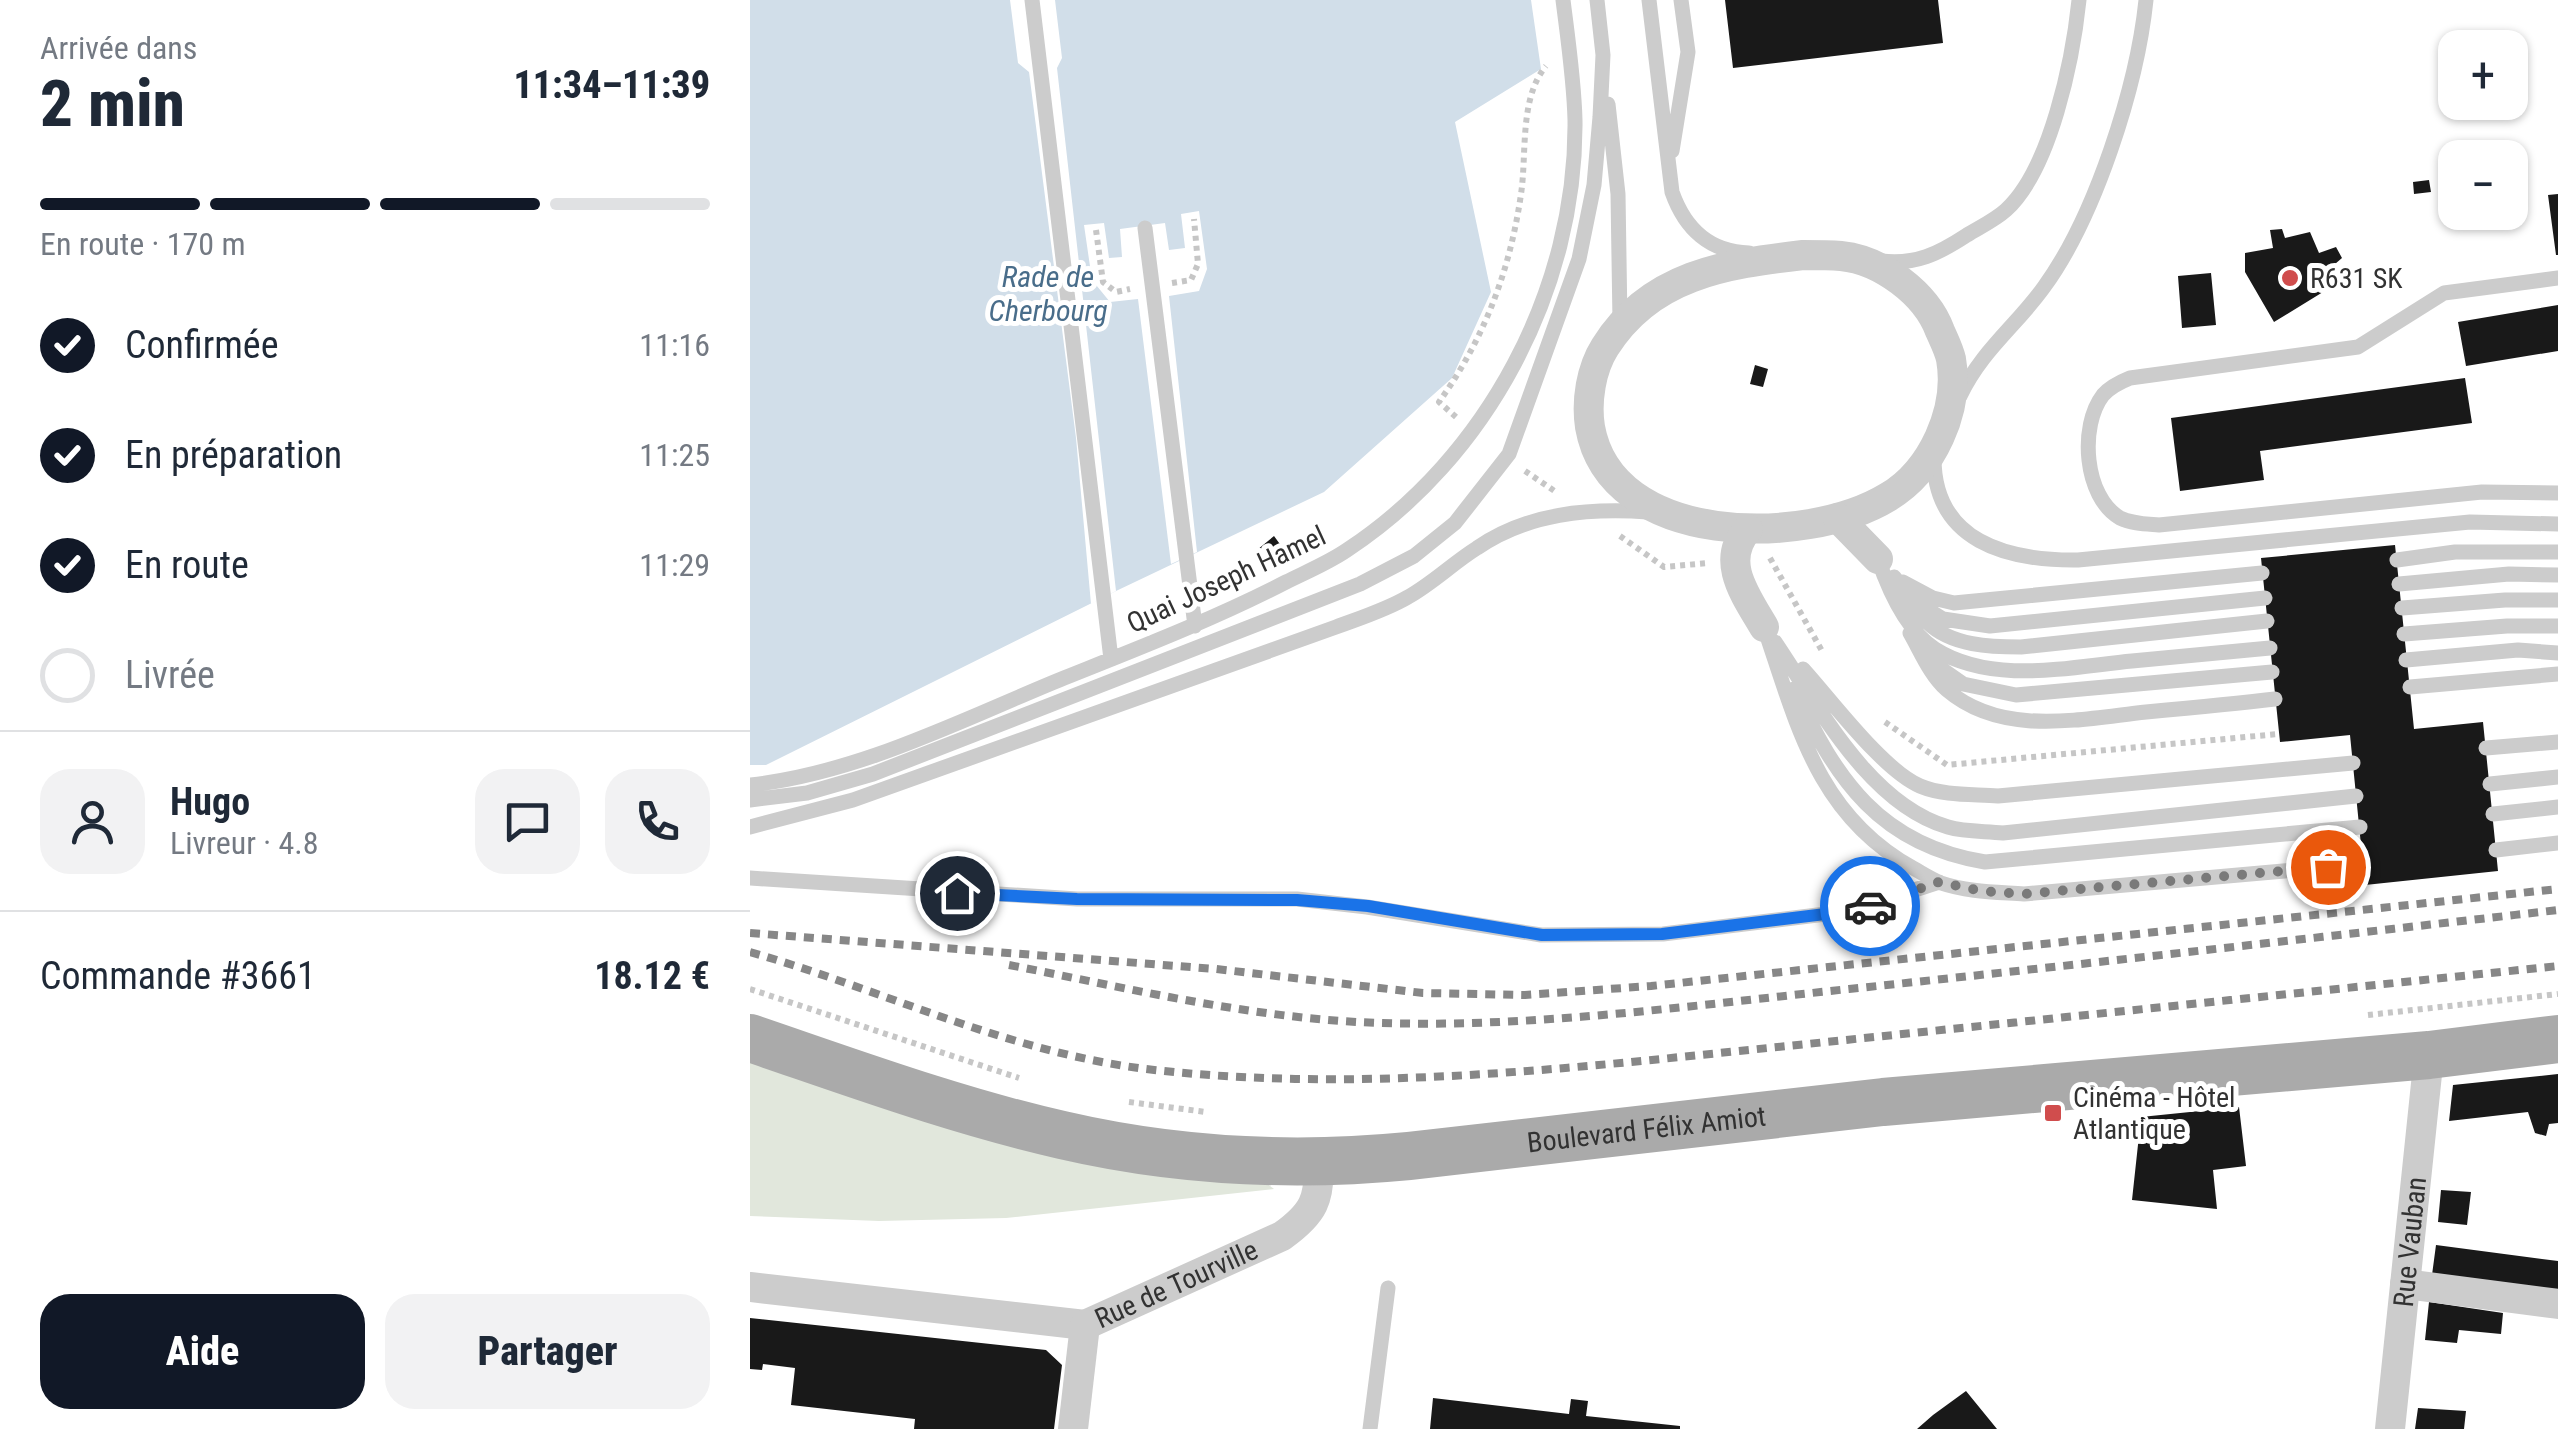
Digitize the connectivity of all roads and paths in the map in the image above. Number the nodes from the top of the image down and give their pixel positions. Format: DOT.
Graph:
graph roads {
  1 [pos="1032,0"];
  2 [pos="1563,0"];
  3 [pos="1597,0"];
  4 [pos="1648,0"];
  5 [pos="1681,0"];
  6 [pos="2079,0"];
  7 [pos="2146,0"];
  8 [pos="1603,55"];
  9 [pos="1669,170"];
  10 [pos="1145,228"];
  11 [pos="1803,255"];
  12 [pos="1844,256"];
  13 [pos="2558,278"];
  14 [pos="1620,322"];
  15 [pos="1938,439"];
  16 [pos="2558,493"];
  17 [pos="1669,514"];
  18 [pos="1838,518"];
  19 [pos="2558,524"];
  20 [pos="1748,529"];
  21 [pos="2558,552"];
  22 [pos="2396,560"];
  23 [pos="1886,568"];
  24 [pos="2262,573"];
  25 [pos="2558,575"];
  26 [pos="2399,584"];
  27 [pos="2265,598"];
  28 [pos="1904,600"];
  29 [pos="2558,600"];
  30 [pos="2402,608"];
  31 [pos="2267,622"];
  32 [pos="1194,626"];
  33 [pos="2558,626"];
  34 [pos="1764,627"];
  35 [pos="2404,634"];
  36 [pos="2270,648"];
  37 [pos="1920,652"];
  38 [pos="2558,653"];
  39 [pos="1111,659"];
  40 [pos="2406,660"];
  41 [pos="2272,672"];
  42 [pos="2558,674"];
  43 [pos="2410,687"];
  44 [pos="2275,699"];
  45 [pos="2558,742"];
  46 [pos="2486,748"];
  47 [pos="2353,762"];
  48 [pos="2558,777"];
  49 [pos="2490,784"];
  50 [pos="750,785"];
  51 [pos="2356,796"];
  52 [pos="750,800"];
  53 [pos="2558,808"];
  54 [pos="2493,814"];
  55 [pos="750,827"];
  56 [pos="2360,828"];
  57 [pos="2558,843"];
  58 [pos="2496,850"];
  59 [pos="2363,864"];
  60 [pos="750,878"];
  61 [pos="1939,882"];
  62 [pos="750,989"];
  63 [pos="2558,994"];
  64 [pos="2353,1017"];
  65 [pos="750,1038"];
  66 [pos="2558,1039"];
  67 [pos="2430,1055"];
  68 [pos="1029,1081"];
  69 [pos="1122,1101"];
  70 [pos="1214,1113"];
  71 [pos="1318,1161"];
  72 [pos="2405,1284"];
  73 [pos="750,1287"];
  74 [pos="1388,1288"];
  75 [pos="2558,1304"];
  76 [pos="1085,1325"];
  77 [pos="1073,1429"];
  78 [pos="1370,1429"];
  79 [pos="2390,1429"];
  1 -- 39 [label="lane"];
  2 -- 32 [label="lane, Quai Joseph Hamel"];
  3 -- 8 [label="lane"];
  4 -- 9 [label="lane"];
  5 -- 9 [label="lane"];
  6 -- 12 [label="lane"];
  7 -- 15 [label="lane"];
  8 -- 14 [label="lane"];
  8 -- 52 [label="lane"];
  9 -- 11 [label="lane"];
  10 -- 32 [label="lane"];
  11 -- 12 [label="street"];
  11 -- 14 [label="street"];
  12 -- 15 [label="street"];
  13 -- 16 [label="lane"];
  14 -- 17 [label="street"];
  15 -- 18 [label="street"];
  15 -- 19 [label="lane"];
  17 -- 20 [label="street"];
  17 -- 55 [label="lane"];
  18 -- 20 [label="street"];
  18 -- 23 [label="street"];
  20 -- 34 [label="street"];
  21 -- 22 [label="lane"];
  23 -- 24 [label="lane"];
  23 -- 28 [label="lane"];
  23 -- 28 [label="lane"];
  25 -- 26 [label="lane"];
  27 -- 28 [label="lane"];
  28 -- 31 [label="lane"];
  28 -- 36 [label="lane"];
  28 -- 37 [label="lane"];
  29 -- 30 [label="lane"];
  32 -- 39 [label="lane, Quai Joseph Hamel"];
  33 -- 35 [label="lane"];
  34 -- 47 [label="lane"];
  34 -- 51 [label="lane"];
  34 -- 56 [label="lane"];
  34 -- 61 [label="lane"];
  37 -- 41 [label="lane"];
  37 -- 44 [label="lane"];
  38 -- 40 [label="lane"];
  39 -- 50 [label="lane, Quai Joseph Hamel"];
  42 -- 43 [label="lane"];
  45 -- 46 [label="lane"];
  48 -- 49 [label="lane"];
  53 -- 54 [label="lane"];
  57 -- 58 [label="lane"];
  59 -- 61 [label="lane"];
  60 -- 61 [label="lane"];
  62 -- 68 [label="path"];
  63 -- 64 [label="path"];
  65 -- 71 [label="main road, Boulevard Félix Amiot"];
  66 -- 67 [label="main road, Boulevard Félix Amiot"];
  67 -- 71 [label="main road, Boulevard Félix Amiot"];
  67 -- 72 [label="street, Rue Vauban"];
  69 -- 70 [label="path"];
  71 -- 76 [label="street, Rue de Tourville"];
  72 -- 75 [label="street"];
  72 -- 79 [label="street, Rue Vauban"];
  73 -- 76 [label="street"];
  74 -- 78 [label="lane"];
  76 -- 77 [label="street, Rue de Tourville"];
}
